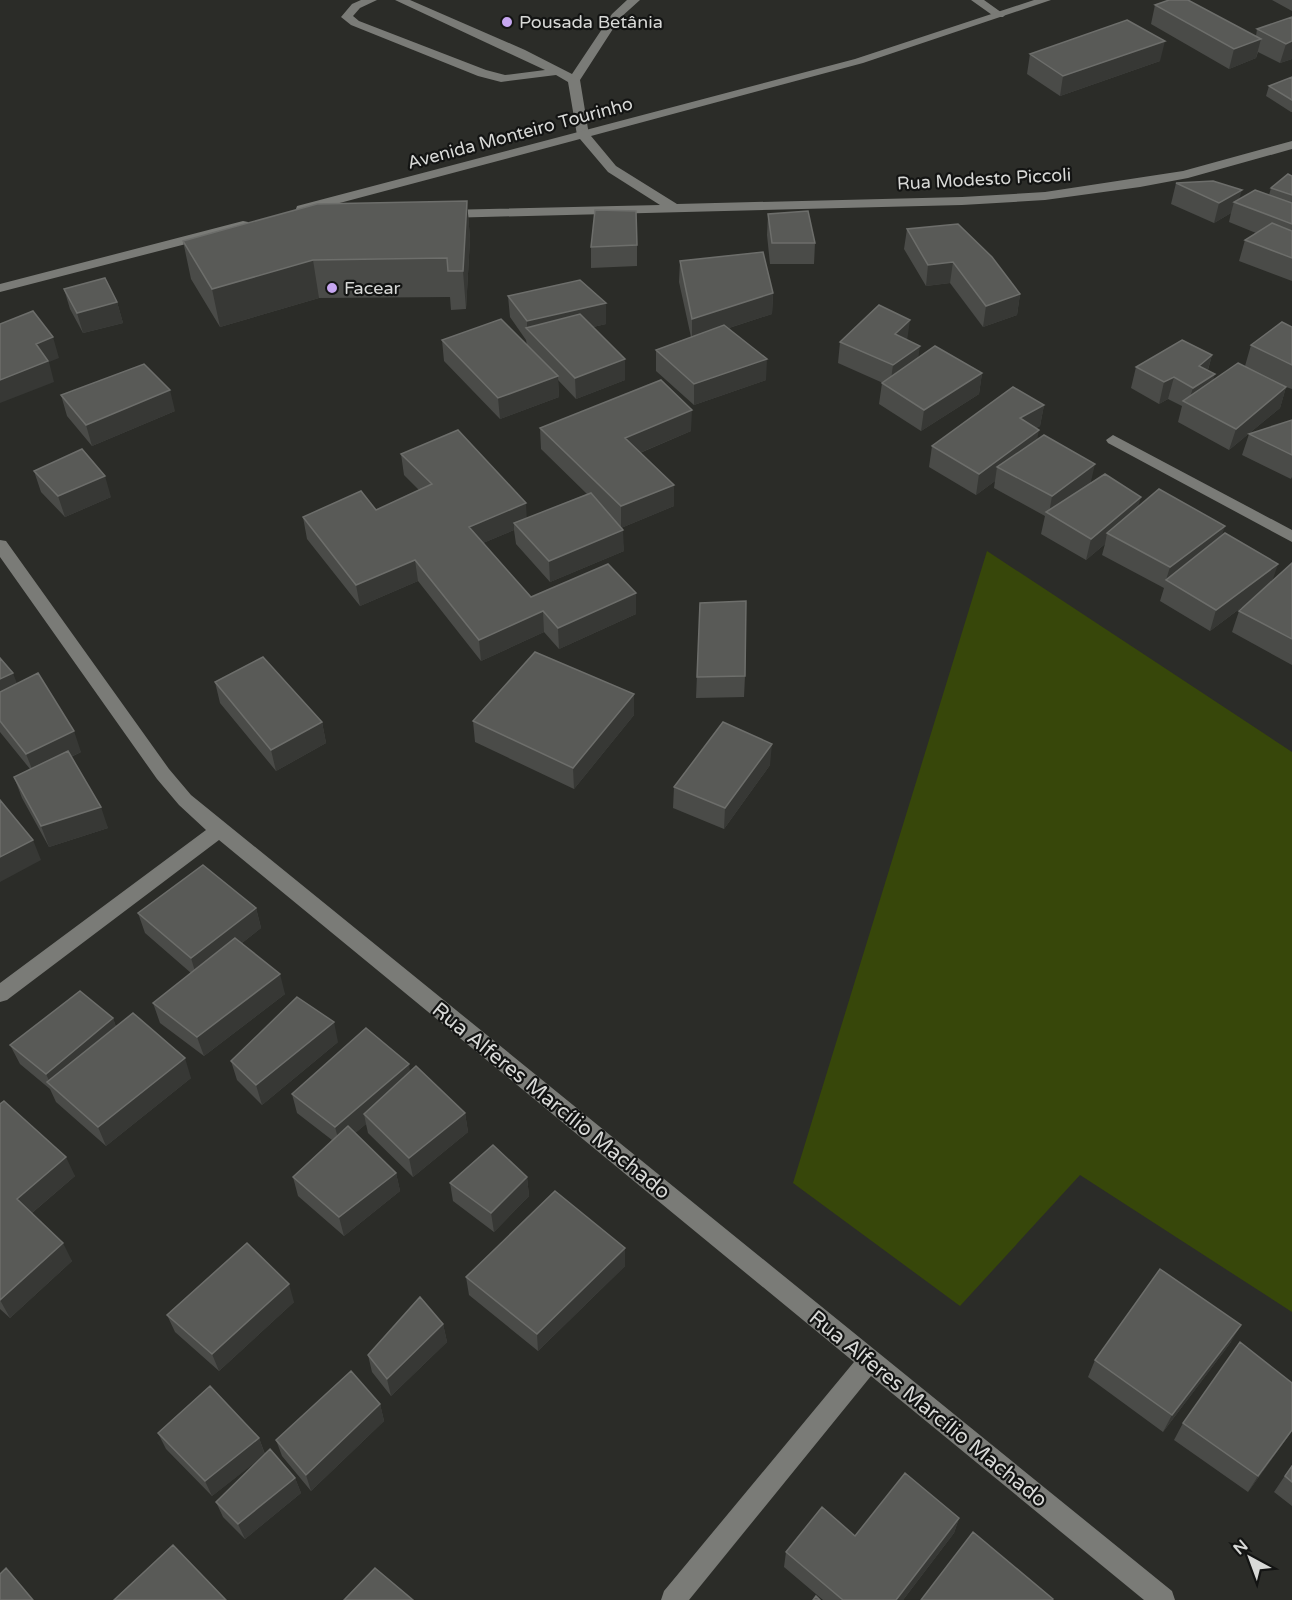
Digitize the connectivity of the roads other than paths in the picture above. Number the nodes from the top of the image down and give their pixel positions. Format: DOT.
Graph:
graph roads {
  1 [pos="371,0"];
  2 [pos="400,0"];
  3 [pos="634,0"];
  4 [pos="977,0"];
  5 [pos="1045,0"];
  6 [pos="999,15"];
  7 [pos="560,71"];
  8 [pos="574,80"];
  9 [pos="583,135"];
  10 [pos="1292,145"];
  11 [pos="672,207"];
  12 [pos="427,214"];
  13 [pos="322,218"];
  14 [pos="252,222"];
  15 [pos="0,288"];
  16 [pos="1113,440"];
  17 [pos="1292,537"];
  18 [pos="0,545"];
  19 [pos="219,830"];
  20 [pos="0,994"];
  21 [pos="869,1360"];
  22 [pos="673,1600"];
  23 [pos="1163,1600"];
  1 -- 7 [label="street"];
  2 -- 7 [label="street"];
  3 -- 8 [label="street"];
  4 -- 6 [label="street"];
  5 -- 6 [label="street, Avenida Monteiro Tourinho"];
  6 -- 9 [label="street, Avenida Monteiro Tourinho"];
  7 -- 8 [label="street"];
  8 -- 9 [label="street"];
  9 -- 11 [label="street"];
  9 -- 13 [label="street, Avenida Monteiro Tourinho"];
  10 -- 11 [label="street, Rua Modesto Piccoli"];
  11 -- 12 [label="street, Rua Modesto Piccoli"];
  14 -- 15 [label="street"];
  16 -- 17 [label="street"];
  18 -- 19 [label="street, Rua Alferes Marcílio Machado"];
  19 -- 20 [label="street"];
  19 -- 21 [label="street, Rua Alferes Marcílio Machado"];
  21 -- 22 [label="street"];
  21 -- 23 [label="street, Rua Alferes Marcílio Machado"];
}
